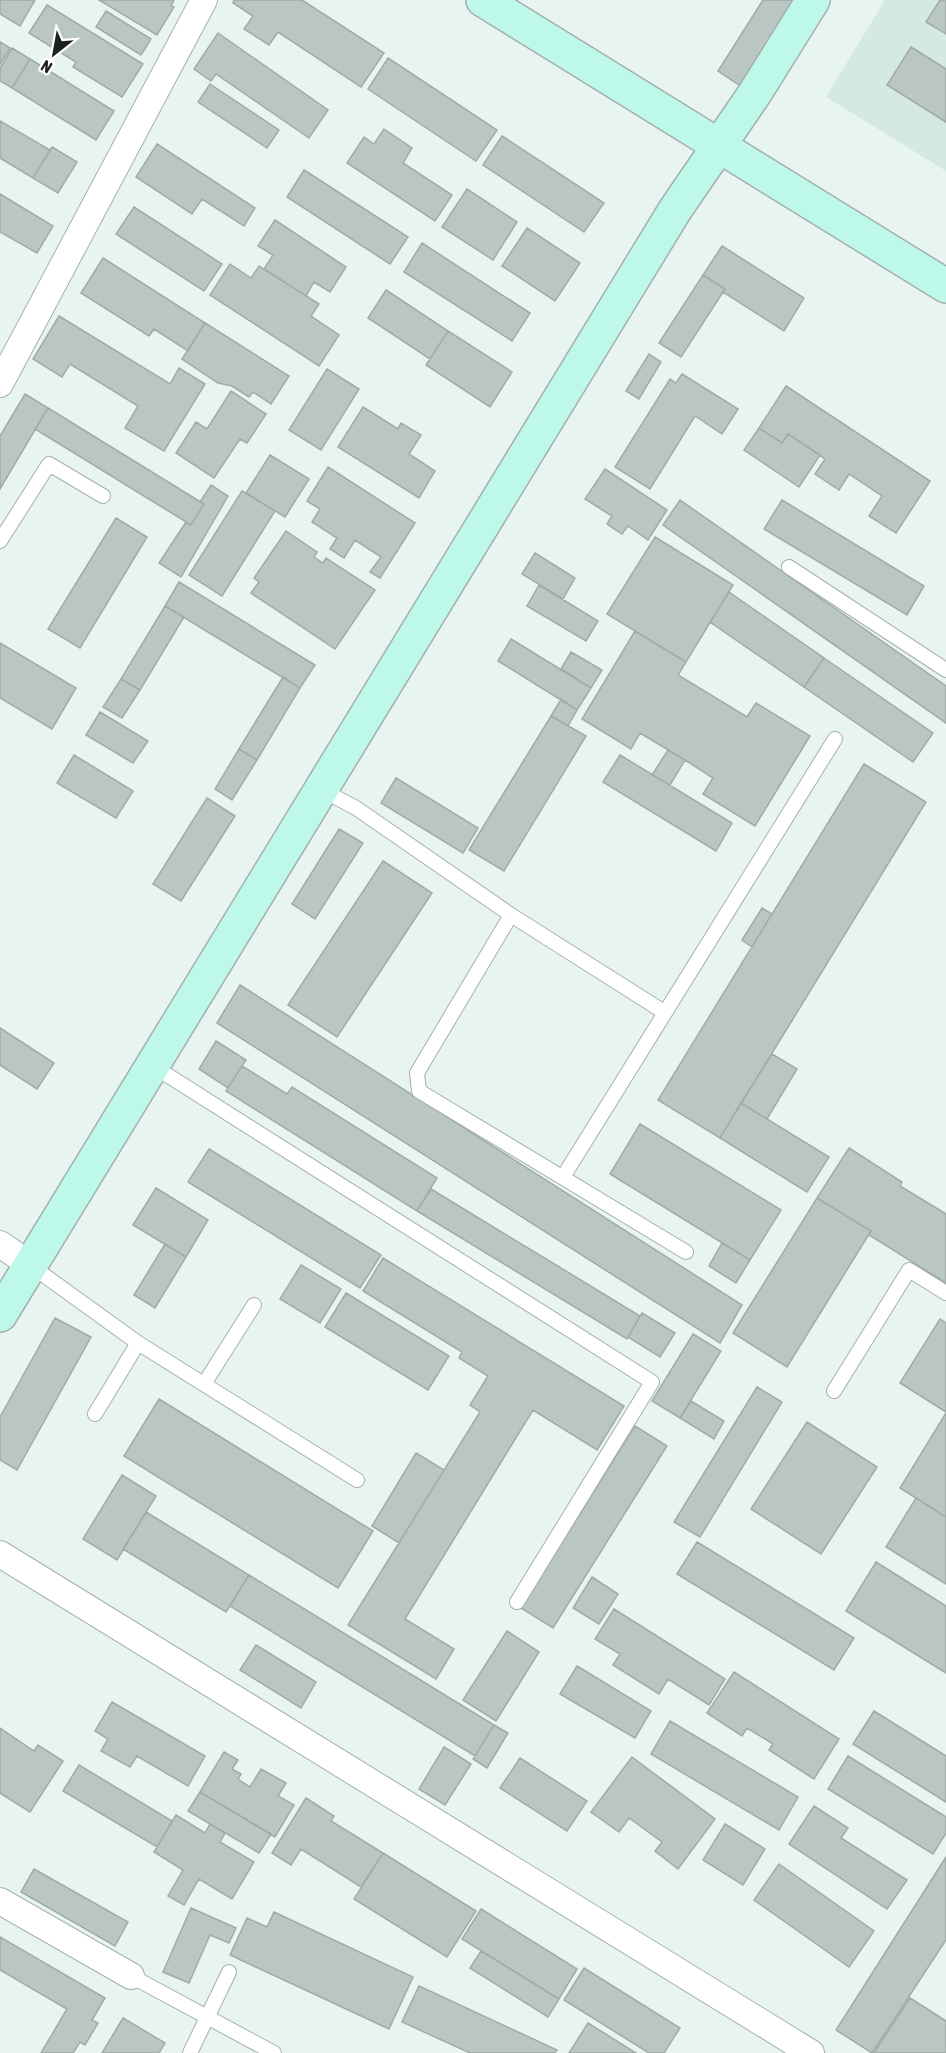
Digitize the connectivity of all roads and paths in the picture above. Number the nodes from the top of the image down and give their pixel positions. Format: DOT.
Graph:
graph roads {
  1 [pos="204,0"];
  2 [pos="483,0"];
  3 [pos="813,0"];
  4 [pos="720,145"];
  5 [pos="946,286"];
  6 [pos="0,384"];
  7 [pos="103,496"];
  8 [pos="0,541"];
  9 [pos="789,567"];
  10 [pos="946,669"];
  11 [pos="835,739"];
  12 [pos="322,790"];
  13 [pos="511,915"];
  14 [pos="664,1012"];
  15 [pos="153,1066"];
  16 [pos="563,1177"];
  17 [pos="0,1244"];
  18 [pos="686,1252"];
  19 [pos="30,1265"];
  20 [pos="946,1293"];
  21 [pos="254,1305"];
  22 [pos="0,1315"];
  23 [pos="138,1343"];
  24 [pos="204,1384"];
  25 [pos="834,1391"];
  26 [pos="95,1414"];
  27 [pos="357,1480"];
  28 [pos="0,1554"];
  29 [pos="517,1602"];
  30 [pos="0,1901"];
  31 [pos="229,1972"];
  32 [pos="131,1976"];
  33 [pos="207,2017"];
  34 [pos="190,2053"];
  35 [pos="274,2053"];
  36 [pos="811,2053"];
  1 -- 6 [label="street"];
  2 -- 4 [label="street"];
  3 -- 4 [label="street"];
  4 -- 5 [label="street"];
  4 -- 12 [label="street"];
  7 -- 8 [label="lane"];
  9 -- 10 [label="lane"];
  11 -- 14 [label="lane"];
  12 -- 13 [label="lane"];
  12 -- 15 [label="street"];
  13 -- 14 [label="lane"];
  13 -- 16 [label="lane"];
  14 -- 16 [label="lane"];
  15 -- 19 [label="street"];
  15 -- 29 [label="lane"];
  16 -- 18 [label="lane"];
  17 -- 19 [label="street"];
  19 -- 22 [label="street"];
  19 -- 23 [label="lane"];
  20 -- 25 [label="lane"];
  21 -- 24 [label="lane"];
  23 -- 24 [label="lane"];
  23 -- 26 [label="lane"];
  24 -- 27 [label="lane"];
  28 -- 36 [label="street"];
  30 -- 32 [label="street"];
  31 -- 33 [label="lane"];
  32 -- 33 [label="lane"];
  33 -- 34 [label="lane"];
  33 -- 35 [label="lane"];
}
